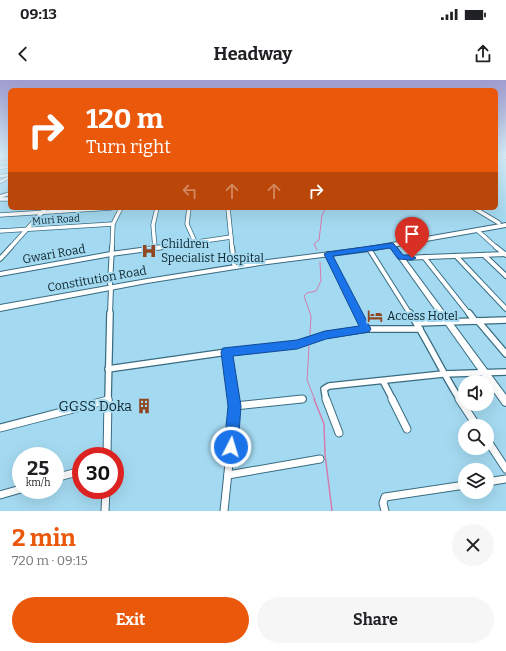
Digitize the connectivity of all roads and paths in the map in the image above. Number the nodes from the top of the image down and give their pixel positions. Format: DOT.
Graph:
graph roads {
  1 [pos="76,210"];
  2 [pos="120,210"];
  3 [pos="157,210"];
  4 [pos="189,210"];
  5 [pos="228,210"];
  6 [pos="477,210"];
  7 [pos="42,212"];
  8 [pos="0,214"];
  9 [pos="499,223"];
  10 [pos="113,224"];
  11 [pos="506,224"];
  12 [pos="27,229"];
  13 [pos="477,230"];
  14 [pos="0,231"];
  15 [pos="434,236"];
  16 [pos="231,237"];
  17 [pos="195,242"];
  18 [pos="392,245"];
  19 [pos="155,248"];
  20 [pos="369,249"];
  21 [pos="111,254"];
  22 [pos="317,254"];
  23 [pos="328,254"];
  24 [pos="484,255"];
  25 [pos="506,255"];
  26 [pos="456,256"];
  27 [pos="401,258"];
  28 [pos="424,258"];
  29 [pos="0,260"];
  30 [pos="234,264"];
  31 [pos="0,274"];
  32 [pos="506,276"];
  33 [pos="111,285"];
  34 [pos="0,304"];
  35 [pos="0,308"];
  36 [pos="506,309"];
  37 [pos="506,320"];
  38 [pos="477,321"];
  39 [pos="447,322"];
  40 [pos="417,323"];
  41 [pos="366,329"];
  42 [pos="420,329"];
  43 [pos="227,352"];
  44 [pos="506,354"];
  45 [pos="108,369"];
  46 [pos="506,372"];
  47 [pos="443,374"];
  48 [pos="485,374"];
  49 [pos="383,381"];
  50 [pos="302,399"];
  51 [pos="108,400"];
  52 [pos="506,402"];
  53 [pos="235,406"];
  54 [pos="472,419"];
  55 [pos="0,428"];
  56 [pos="407,429"];
  57 [pos="339,433"];
  58 [pos="107,447"];
  59 [pos="494,451"];
  60 [pos="320,459"];
  61 [pos="506,469"];
  62 [pos="228,475"];
  63 [pos="506,479"];
  64 [pos="494,481"];
  65 [pos="458,486"];
  66 [pos="12,492"];
  67 [pos="0,495"];
  68 [pos="106,499"];
  69 [pos="105,511"];
  70 [pos="224,511"];
  71 [pos="385,511"];
  1 -- 7 [label="street"];
  2 -- 10 [label="street"];
  3 -- 19 [label="street"];
  4 -- 17 [label="street"];
  5 -- 16 [label="street"];
  6 -- 9 [label="street"];
  7 -- 8 [label="street"];
  7 -- 12 [label="street"];
  9 -- 11 [label="main road, Constitution Road"];
  9 -- 15 [label="main road, Constitution Road"];
  10 -- 12 [label="street, Muri Road"];
  10 -- 21 [label="street"];
  11 -- 13 [label="main road, Constitution Road"];
  12 -- 14 [label="street, Muri Road"];
  12 -- 29 [label="street"];
  13 -- 15 [label="main road, Constitution Road"];
  13 -- 25 [label="street"];
  15 -- 18 [label="main road, Constitution Road"];
  15 -- 22 [label="main road, Constitution Road"];
  16 -- 17 [label="street, Gwari Road"];
  16 -- 30 [label="street"];
  17 -- 19 [label="street, Gwari Road"];
  18 -- 20 [label="main road, Constitution Road"];
  18 -- 27 [label="street"];
  19 -- 21 [label="street, Gwari Road"];
  20 -- 23 [label="main road, Constitution Road"];
  20 -- 40 [label="street"];
  21 -- 31 [label="street, Gwari Road"];
  21 -- 33 [label="street"];
  22 -- 23 [label="main road, Constitution Road"];
  22 -- 30 [label="main road, Constitution Road"];
  22 -- 33 [label="main road, Constitution Road"];
  23 -- 41 [label="street"];
  24 -- 25 [label="street"];
  24 -- 26 [label="street"];
  24 -- 32 [label="street"];
  26 -- 28 [label="street"];
  26 -- 36 [label="street"];
  27 -- 28 [label="street"];
  27 -- 39 [label="street"];
  28 -- 38 [label="street"];
  30 -- 33 [label="main road, Constitution Road"];
  33 -- 34 [label="main road, Constitution Road"];
  33 -- 35 [label="main road, Constitution Road"];
  33 -- 45 [label="street"];
  37 -- 38 [label="street"];
  38 -- 39 [label="street"];
  38 -- 44 [label="street"];
  39 -- 40 [label="street"];
  39 -- 48 [label="street"];
  40 -- 42 [label="street"];
  41 -- 42 [label="street"];
  41 -- 43 [label="street"];
  42 -- 47 [label="street"];
  43 -- 45 [label="street"];
  43 -- 53 [label="street"];
  45 -- 51 [label="street"];
  46 -- 48 [label="street"];
  47 -- 48 [label="street"];
  47 -- 49 [label="street"];
  47 -- 54 [label="street"];
  48 -- 52 [label="street"];
  49 -- 56 [label="street"];
  49 -- 57 [label="street"];
  50 -- 53 [label="street"];
  51 -- 55 [label="street"];
  51 -- 58 [label="street"];
  53 -- 62 [label="street"];
  59 -- 61 [label="street"];
  60 -- 62 [label="street"];
  62 -- 70 [label="street"];
  63 -- 64 [label="street"];
  65 -- 71 [label="street"];
  66 -- 67 [label="street"];
  68 -- 69 [label="street"];
}
